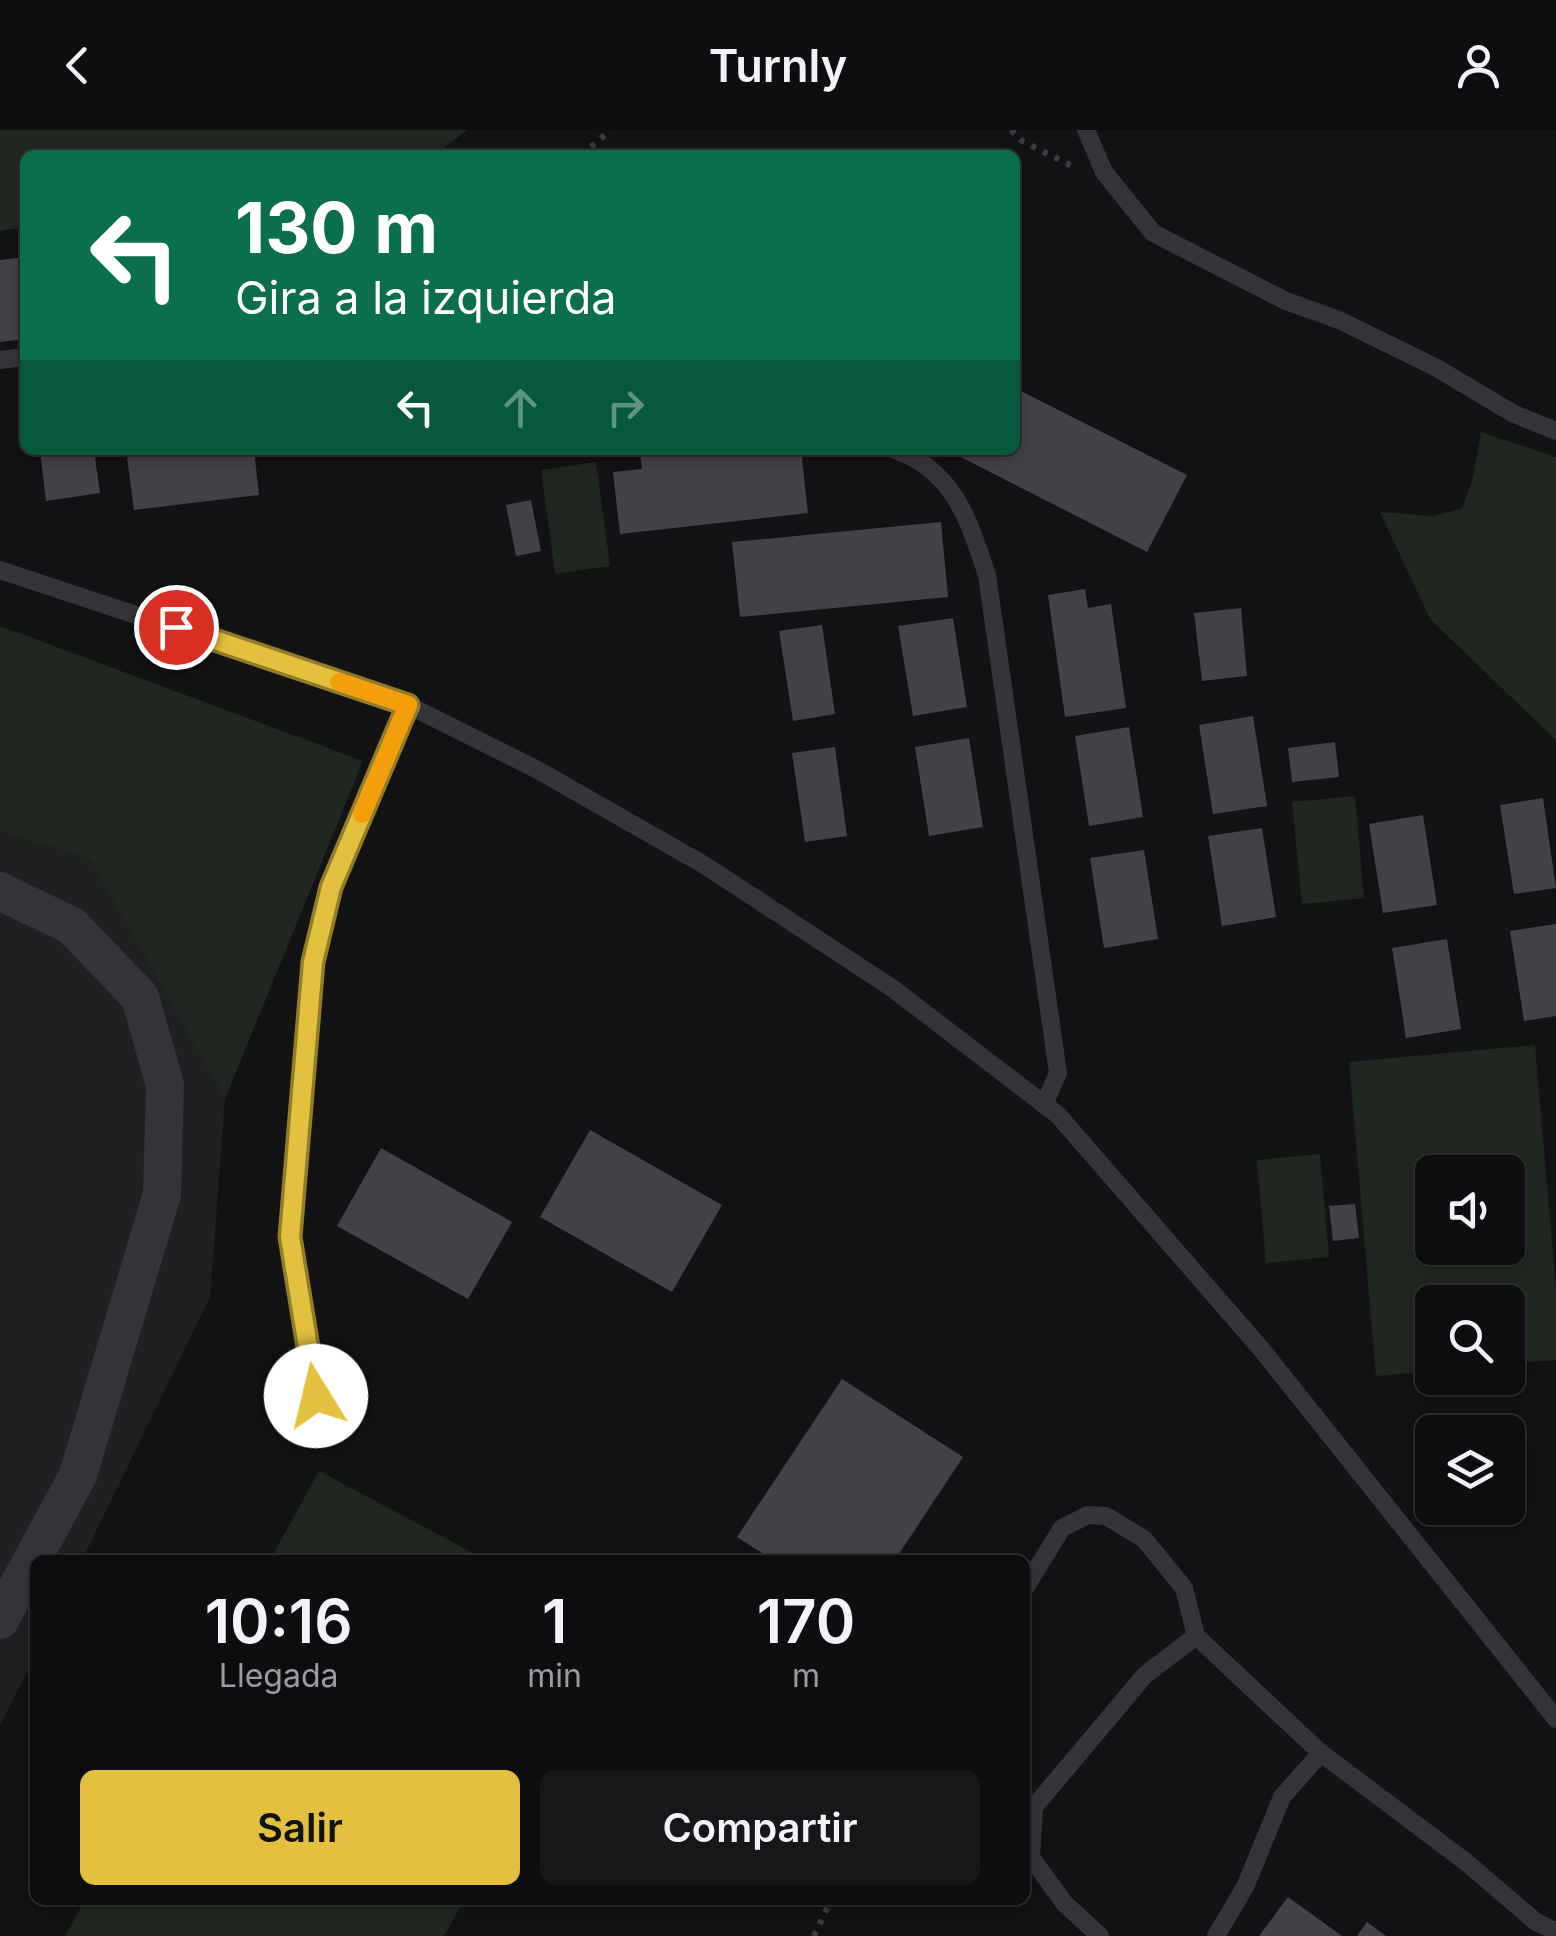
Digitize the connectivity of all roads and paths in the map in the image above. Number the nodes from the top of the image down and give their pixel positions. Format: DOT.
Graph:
graph roads {
  1 [pos="610,130"];
  2 [pos="1011,130"];
  3 [pos="1086,130"];
  4 [pos="587,150"];
  5 [pos="1104,172"];
  6 [pos="1556,431"];
  7 [pos="909,455"];
  8 [pos="0,570"];
  9 [pos="408,705"];
  10 [pos="0,890"];
  11 [pos="1044,1105"];
  12 [pos="316,1396"];
  13 [pos="35,1555"];
  14 [pos="30,1564"];
  15 [pos="1030,1580"];
  16 [pos="0,1620"];
  17 [pos="1196,1636"];
  18 [pos="1556,1719"];
  19 [pos="1321,1753"];
  20 [pos="829,1905"];
  21 [pos="1556,1932"];
  22 [pos="814,1936"];
  23 [pos="1100,1936"];
  24 [pos="1216,1936"];
  1 -- 4 [label="path"];
  2 -- 5 [label="path"];
  3 -- 5 [label="lane"];
  5 -- 6 [label="lane"];
  7 -- 11 [label="lane"];
  8 -- 9 [label="lane"];
  9 -- 11 [label="lane"];
  9 -- 12 [label="lane"];
  10 -- 13 [label="street"];
  11 -- 18 [label="lane"];
  14 -- 16 [label="street"];
  15 -- 17 [label="lane"];
  17 -- 19 [label="lane"];
  17 -- 23 [label="lane"];
  19 -- 21 [label="lane"];
  19 -- 24 [label="lane"];
  20 -- 22 [label="path"];
}
